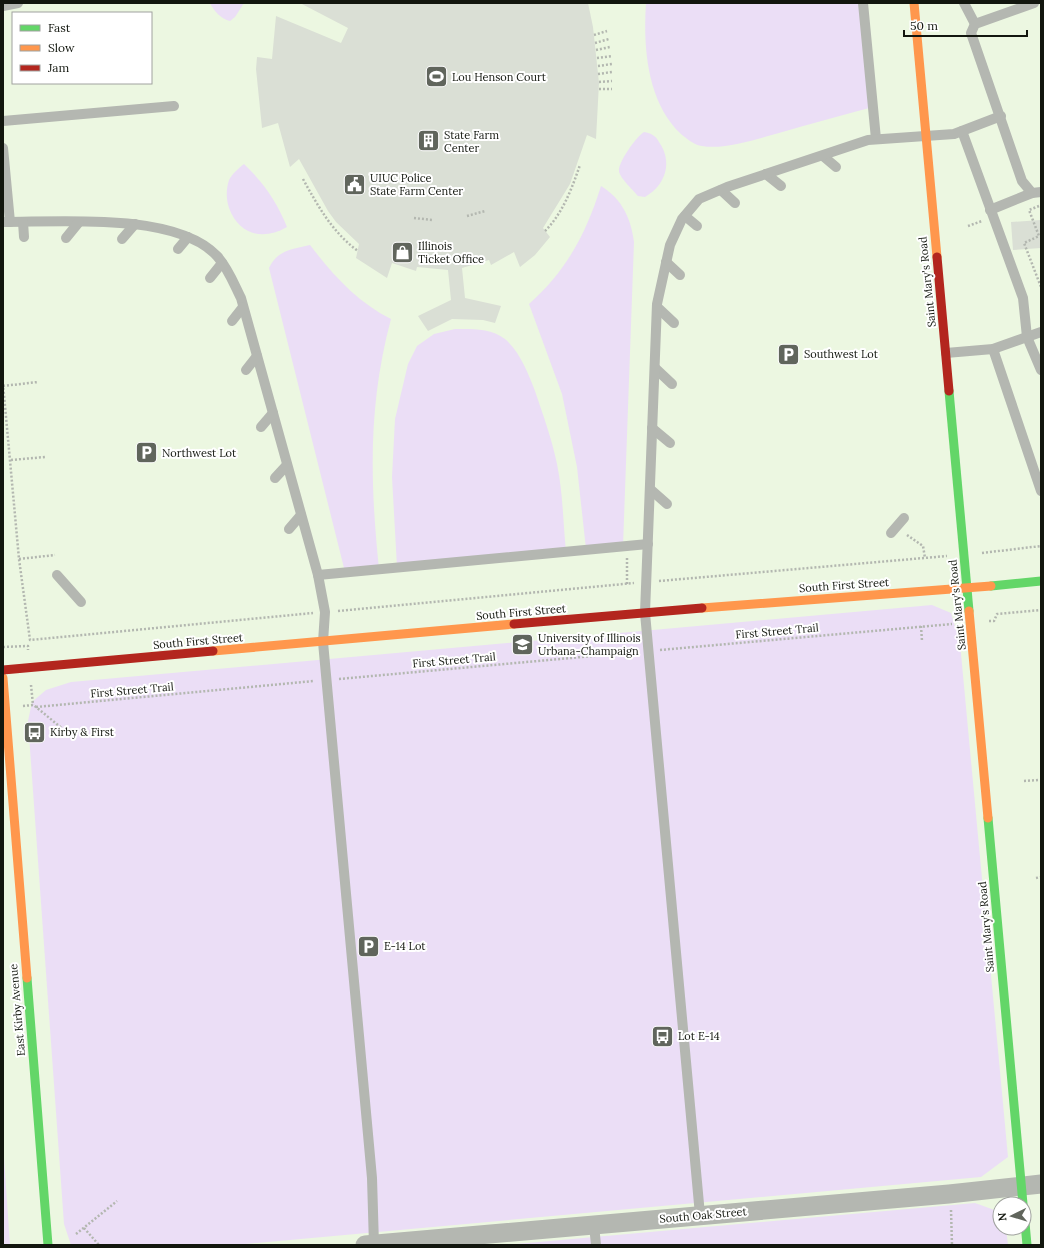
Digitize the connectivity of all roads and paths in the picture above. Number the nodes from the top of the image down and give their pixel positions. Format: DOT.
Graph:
graph roads {
  1 [pos="18,3"];
  2 [pos="864,3"];
  3 [pos="914,3"];
  4 [pos="964,3"];
  5 [pos="1034,3"];
  6 [pos="4,5"];
  7 [pos="975,24"];
  8 [pos="607,31"];
  9 [pos="594,35"];
  10 [pos="609,39"];
  11 [pos="595,43"];
  12 [pos="610,47"];
  13 [pos="596,50"];
  14 [pos="612,56"];
  15 [pos="597,58"];
  16 [pos="612,64"];
  17 [pos="598,66"];
  18 [pos="612,72"];
  19 [pos="598,74"];
  20 [pos="612,81"];
  21 [pos="599,82"];
  22 [pos="599,89"];
  23 [pos="612,89"];
  24 [pos="174,106"];
  25 [pos="1001,116"];
  26 [pos="3,121"];
  27 [pos="962,131"];
  28 [pos="926,136"];
  29 [pos="876,140"];
  30 [pos="3,148"];
  31 [pos="822,156"];
  32 [pos="580,165"];
  33 [pos="836,167"];
  34 [pos="766,174"];
  35 [pos="303,179"];
  36 [pos="782,186"];
  37 [pos="720,190"];
  38 [pos="1036,192"];
  39 [pos="734,203"];
  40 [pos="1041,206"];
  41 [pos="990,210"];
  42 [pos="485,211"];
  43 [pos="467,216"];
  44 [pos="685,216"];
  45 [pos="414,218"];
  46 [pos="433,220"];
  47 [pos="983,221"];
  48 [pos="7,222"];
  49 [pos="23,222"];
  50 [pos="79,222"];
  51 [pos="135,224"];
  52 [pos="697,226"];
  53 [pos="968,226"];
  54 [pos="545,231"];
  55 [pos="24,236"];
  56 [pos="188,237"];
  57 [pos="66,238"];
  58 [pos="122,239"];
  59 [pos="178,249"];
  60 [pos="358,250"];
  61 [pos="666,262"];
  62 [pos="222,263"];
  63 [pos="680,275"];
  64 [pos="210,278"];
  65 [pos="1041,287"];
  66 [pos="243,307"];
  67 [pos="657,307"];
  68 [pos="232,320"];
  69 [pos="674,323"];
  70 [pos="1041,332"];
  71 [pos="1027,337"];
  72 [pos="993,349"];
  73 [pos="946,353"];
  74 [pos="257,356"];
  75 [pos="655,368"];
  76 [pos="246,370"];
  77 [pos="1041,370"];
  78 [pos="38,382"];
  79 [pos="672,384"];
  80 [pos="3,386"];
  81 [pos="273,412"];
  82 [pos="261,427"];
  83 [pos="652,428"];
  84 [pos="670,443"];
  85 [pos="45,457"];
  86 [pos="11,460"];
  87 [pos="287,464"];
  88 [pos="275,478"];
  89 [pos="1040,487"];
  90 [pos="650,490"];
  91 [pos="667,504"];
  92 [pos="302,515"];
  93 [pos="901,522"];
  94 [pos="289,529"];
  95 [pos="891,533"];
  96 [pos="648,544"];
  97 [pos="627,546"];
  98 [pos="1041,546"];
  99 [pos="992,552"];
  100 [pos="55,555"];
  101 [pos="925,558"];
  102 [pos="19,559"];
  103 [pos="57,575"];
  104 [pos="318,575"];
  105 [pos="1041,581"];
  106 [pos="627,584"];
  107 [pos="967,588"];
  108 [pos="80,602"];
  109 [pos="1041,610"];
  110 [pos="646,613"];
  111 [pos="971,622"];
  112 [pos="921,626"];
  113 [pos="30,640"];
  114 [pos="922,640"];
  115 [pos="323,642"];
  116 [pos="28,646"];
  117 [pos="649,651"];
  118 [pos="3,670"];
  119 [pos="3,678"];
  120 [pos="326,680"];
  121 [pos="75,739"];
  122 [pos="1039,780"];
  123 [pos="1024,781"];
  124 [pos="1041,877"];
  125 [pos="1036,878"];
  126 [pos="1041,1184"];
  127 [pos="949,1194"];
  128 [pos="1023,1195"];
  129 [pos="116,1201"];
  130 [pos="700,1215"];
  131 [pos="594,1225"];
  132 [pos="84,1228"];
  133 [pos="76,1234"];
  134 [pos="48,1245"];
  135 [pos="99,1245"];
  136 [pos="371,1245"];
  137 [pos="596,1245"];
  138 [pos="952,1245"];
  1 -- 6 [label="lane"];
  2 -- 29 [label="lane"];
  3 -- 28 [label="main road, Saint Mary's Road"];
  4 -- 7 [label="lane"];
  5 -- 7 [label="lane"];
  7 -- 25 [label="lane"];
  8 -- 9 [label="path"];
  10 -- 11 [label="path"];
  12 -- 13 [label="path"];
  14 -- 15 [label="path"];
  16 -- 17 [label="path"];
  18 -- 19 [label="path"];
  20 -- 21 [label="path"];
  22 -- 23 [label="path"];
  24 -- 26 [label="lane"];
  25 -- 27 [label="lane"];
  25 -- 38 [label="lane"];
  27 -- 28 [label="lane"];
  27 -- 41 [label="lane"];
  28 -- 29 [label="lane"];
  28 -- 73 [label="main road, Saint Mary's Road"];
  29 -- 31 [label="lane"];
  30 -- 48 [label="lane"];
  31 -- 33 [label="lane"];
  31 -- 34 [label="lane"];
  32 -- 54 [label="path"];
  34 -- 36 [label="lane"];
  34 -- 37 [label="lane"];
  35 -- 60 [label="path"];
  37 -- 39 [label="lane"];
  37 -- 44 [label="lane"];
  38 -- 41 [label="lane"];
  40 -- 65 [label="path"];
  41 -- 71 [label="lane"];
  42 -- 43 [label="path"];
  44 -- 52 [label="lane"];
  44 -- 61 [label="lane"];
  45 -- 46 [label="path"];
  47 -- 53 [label="path"];
  48 -- 49 [label="lane"];
  49 -- 50 [label="lane"];
  49 -- 55 [label="lane"];
  50 -- 51 [label="lane"];
  50 -- 57 [label="lane"];
  51 -- 56 [label="lane"];
  51 -- 58 [label="lane"];
  56 -- 59 [label="lane"];
  56 -- 62 [label="lane"];
  61 -- 63 [label="lane"];
  61 -- 67 [label="lane"];
  62 -- 64 [label="lane"];
  62 -- 66 [label="lane"];
  66 -- 68 [label="lane"];
  66 -- 74 [label="lane"];
  67 -- 69 [label="lane"];
  67 -- 75 [label="lane"];
  70 -- 71 [label="lane"];
  71 -- 72 [label="lane"];
  71 -- 77 [label="lane"];
  72 -- 73 [label="lane"];
  72 -- 89 [label="lane"];
  73 -- 107 [label="main road, Saint Mary's Road"];
  74 -- 76 [label="lane"];
  74 -- 81 [label="lane"];
  75 -- 79 [label="lane"];
  75 -- 83 [label="lane"];
  78 -- 80 [label="path"];
  81 -- 82 [label="lane"];
  81 -- 87 [label="lane"];
  83 -- 84 [label="lane"];
  83 -- 90 [label="lane"];
  85 -- 86 [label="path"];
  87 -- 88 [label="lane"];
  87 -- 92 [label="lane"];
  90 -- 91 [label="lane"];
  90 -- 96 [label="lane"];
  92 -- 94 [label="lane"];
  92 -- 104 [label="lane"];
  93 -- 95 [label="lane"];
  93 -- 101 [label="path"];
  96 -- 97 [label="lane"];
  96 -- 110 [label="lane"];
  97 -- 104 [label="lane"];
  97 -- 106 [label="path"];
  98 -- 99 [label="path"];
  100 -- 102 [label="path"];
  103 -- 108 [label="lane"];
  104 -- 115 [label="lane"];
  105 -- 107 [label="main road, South First Street"];
  107 -- 110 [label="main road, South First Street"];
  107 -- 111 [label="main road, Saint Mary's Road"];
  109 -- 111 [label="path, First Street Trail"];
  110 -- 115 [label="main road, South First Street"];
  110 -- 117 [label="lane"];
  111 -- 112 [label="path, First Street Trail"];
  111 -- 128 [label="main road, Saint Mary's Road"];
  112 -- 114 [label="path"];
  112 -- 117 [label="path, First Street Trail"];
  113 -- 116 [label="path"];
  115 -- 118 [label="main road, South First Street"];
  115 -- 120 [label="lane"];
  117 -- 120 [label="path, First Street Trail"];
  117 -- 130 [label="lane"];
  119 -- 134 [label="main road, East Kirby Avenue"];
  120 -- 121 [label="path, First Street Trail"];
  120 -- 136 [label="lane"];
  122 -- 123 [label="path"];
  124 -- 125 [label="path"];
  126 -- 128 [label="street, South Oak Street"];
  127 -- 128 [label="street, South Oak Street"];
  127 -- 130 [label="street, South Oak Street"];
  127 -- 138 [label="path"];
  129 -- 132 [label="path"];
  130 -- 131 [label="street, South Oak Street"];
  131 -- 136 [label="street, South Oak Street"];
  131 -- 137 [label="lane"];
  132 -- 133 [label="path"];
  132 -- 135 [label="path"];
}
